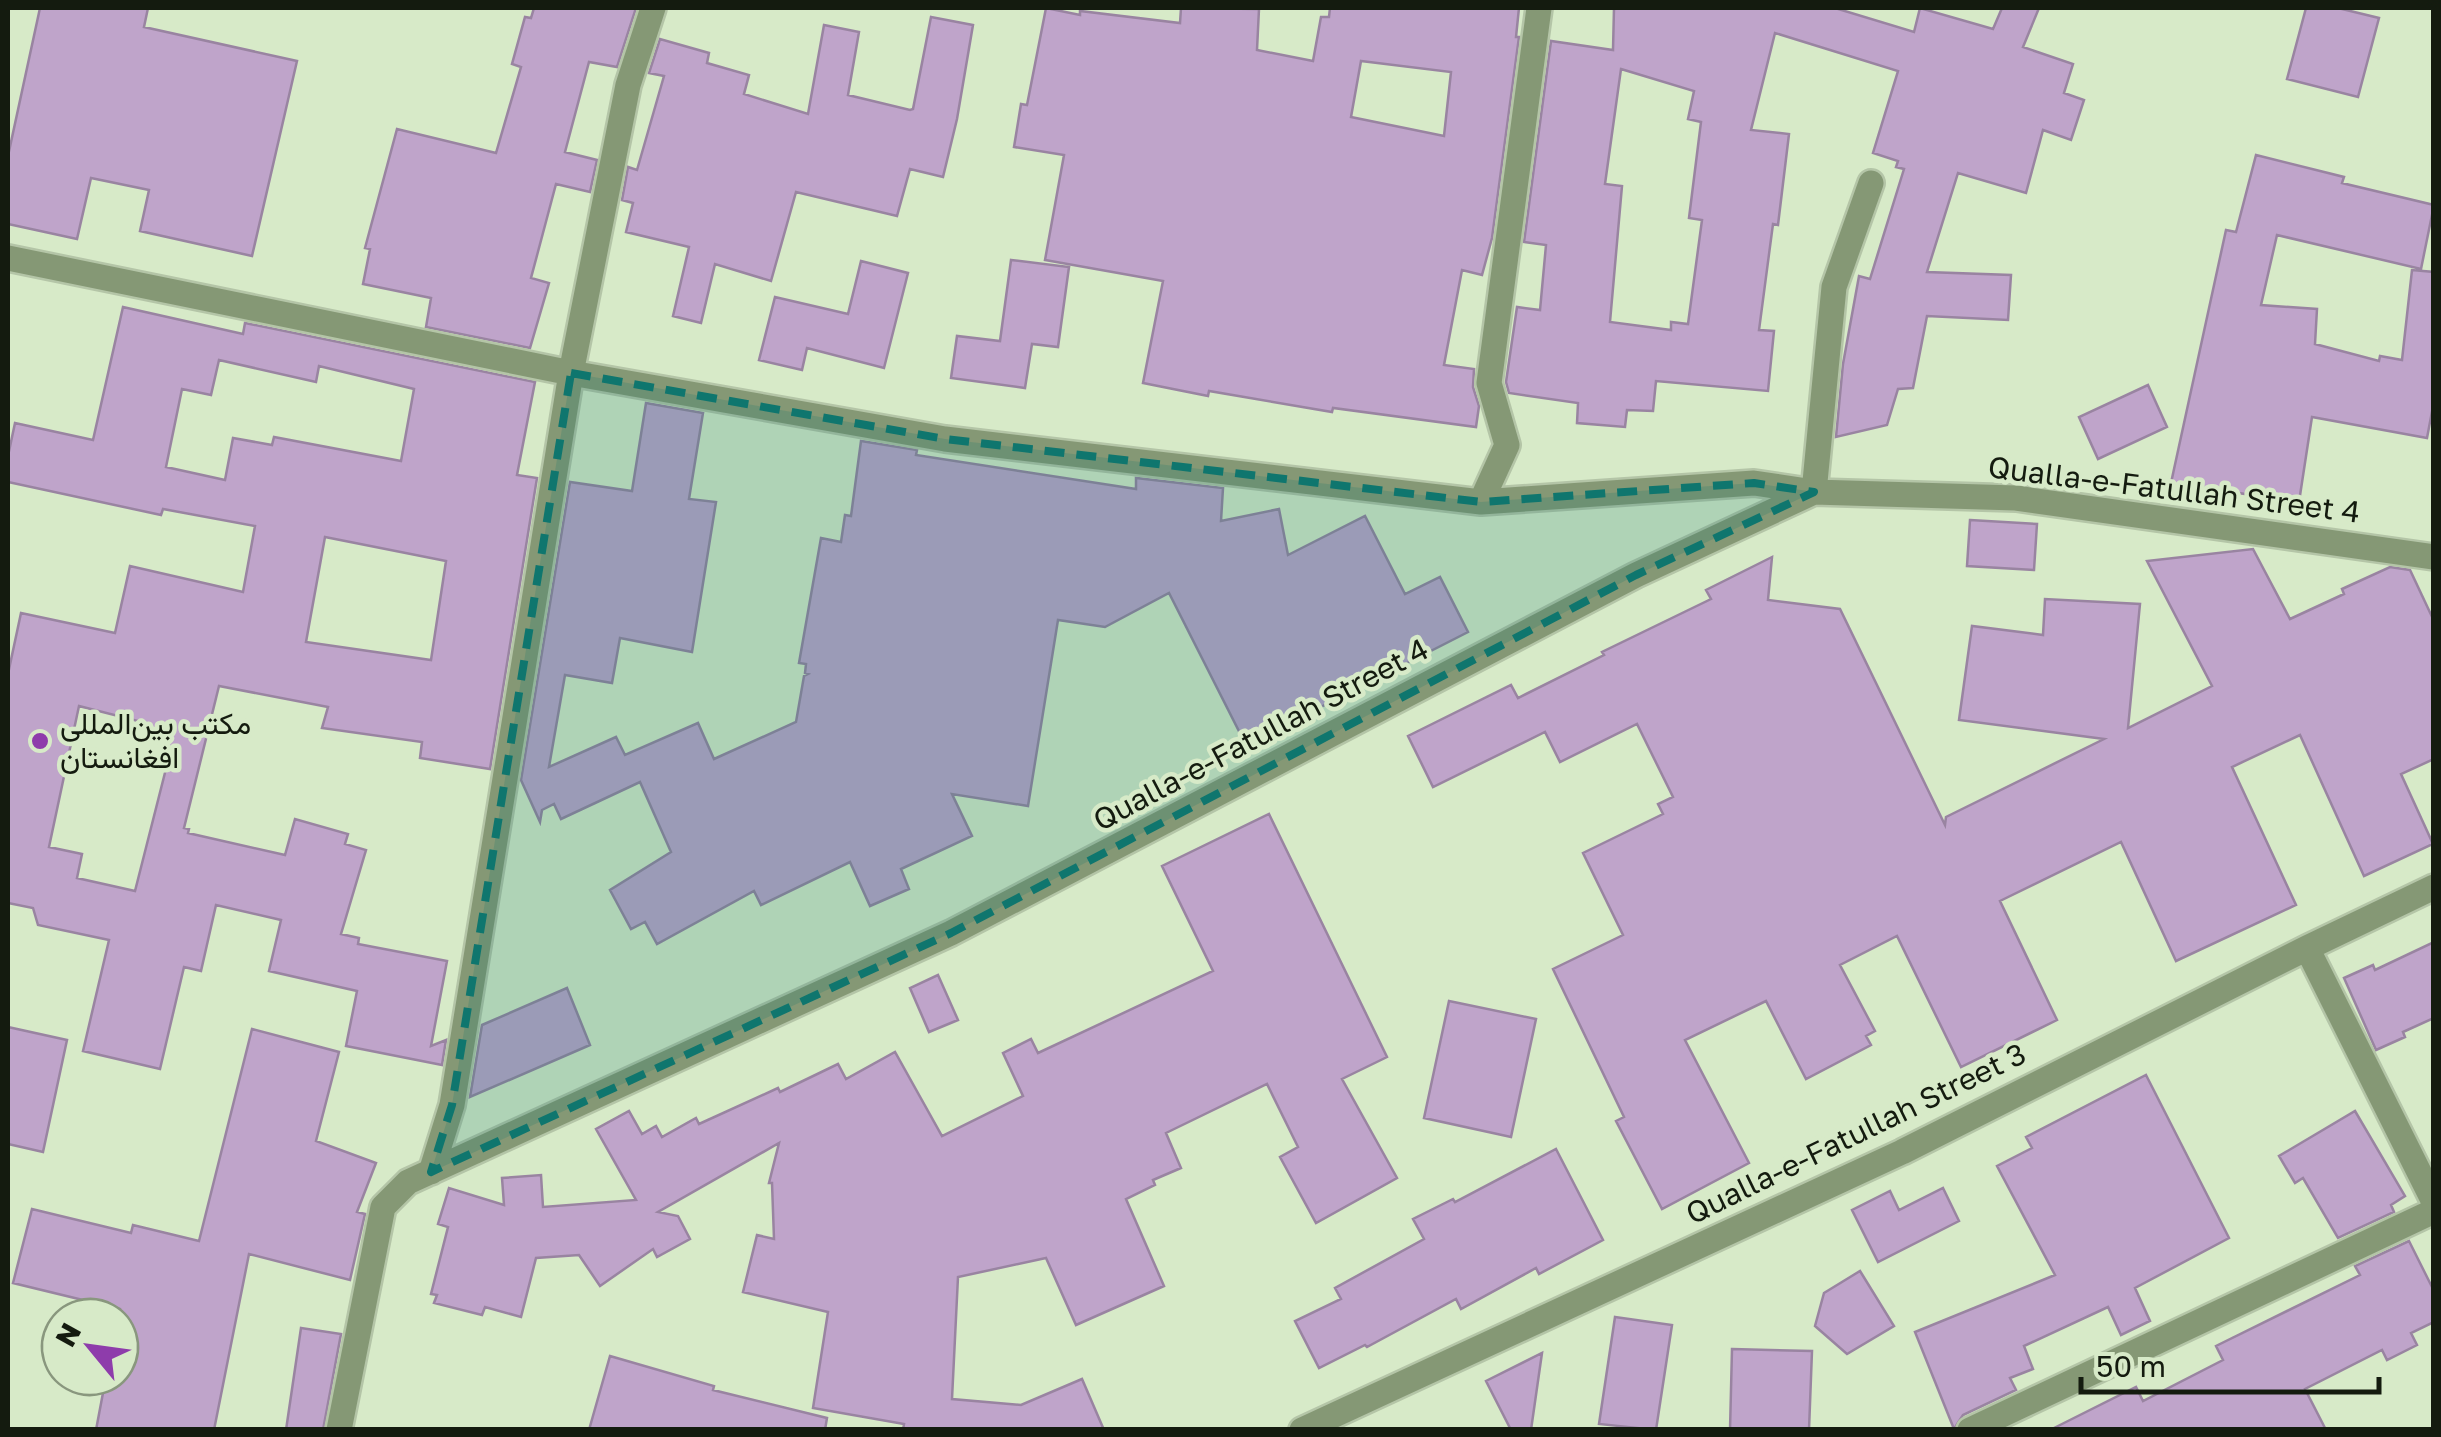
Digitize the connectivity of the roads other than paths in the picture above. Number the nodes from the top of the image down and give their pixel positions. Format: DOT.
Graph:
graph roads {
  1 [pos="653,8"];
  2 [pos="1539,8"];
  3 [pos="1871,183"];
  4 [pos="8,264"];
  5 [pos="570,373"];
  6 [pos="1814,492"];
  7 [pos="1481,502"];
  8 [pos="2434,558"];
  9 [pos="2434,888"];
  10 [pos="2307,948"];
  11 [pos="431,1172"];
  12 [pos="2434,1202"];
  13 [pos="2434,1210"];
  14 [pos="339,1430"];
  15 [pos="1302,1430"];
  16 [pos="1970,1430"];
  1 -- 5 [label="street"];
  2 -- 7 [label="street"];
  3 -- 6 [label="street"];
  4 -- 5 [label="street"];
  5 -- 7 [label="street"];
  5 -- 11 [label="street"];
  6 -- 7 [label="street"];
  6 -- 8 [label="street, Qualla-e-Fatullah Street 4"];
  6 -- 11 [label="street, Qualla-e-Fatullah Street 4"];
  9 -- 10 [label="street, Qualla-e-Fatullah Street 3"];
  10 -- 12 [label="street"];
  10 -- 15 [label="street, Qualla-e-Fatullah Street 3"];
  11 -- 14 [label="street, Qualla-e-Fatullah Street 4"];
  13 -- 16 [label="street"];
}
